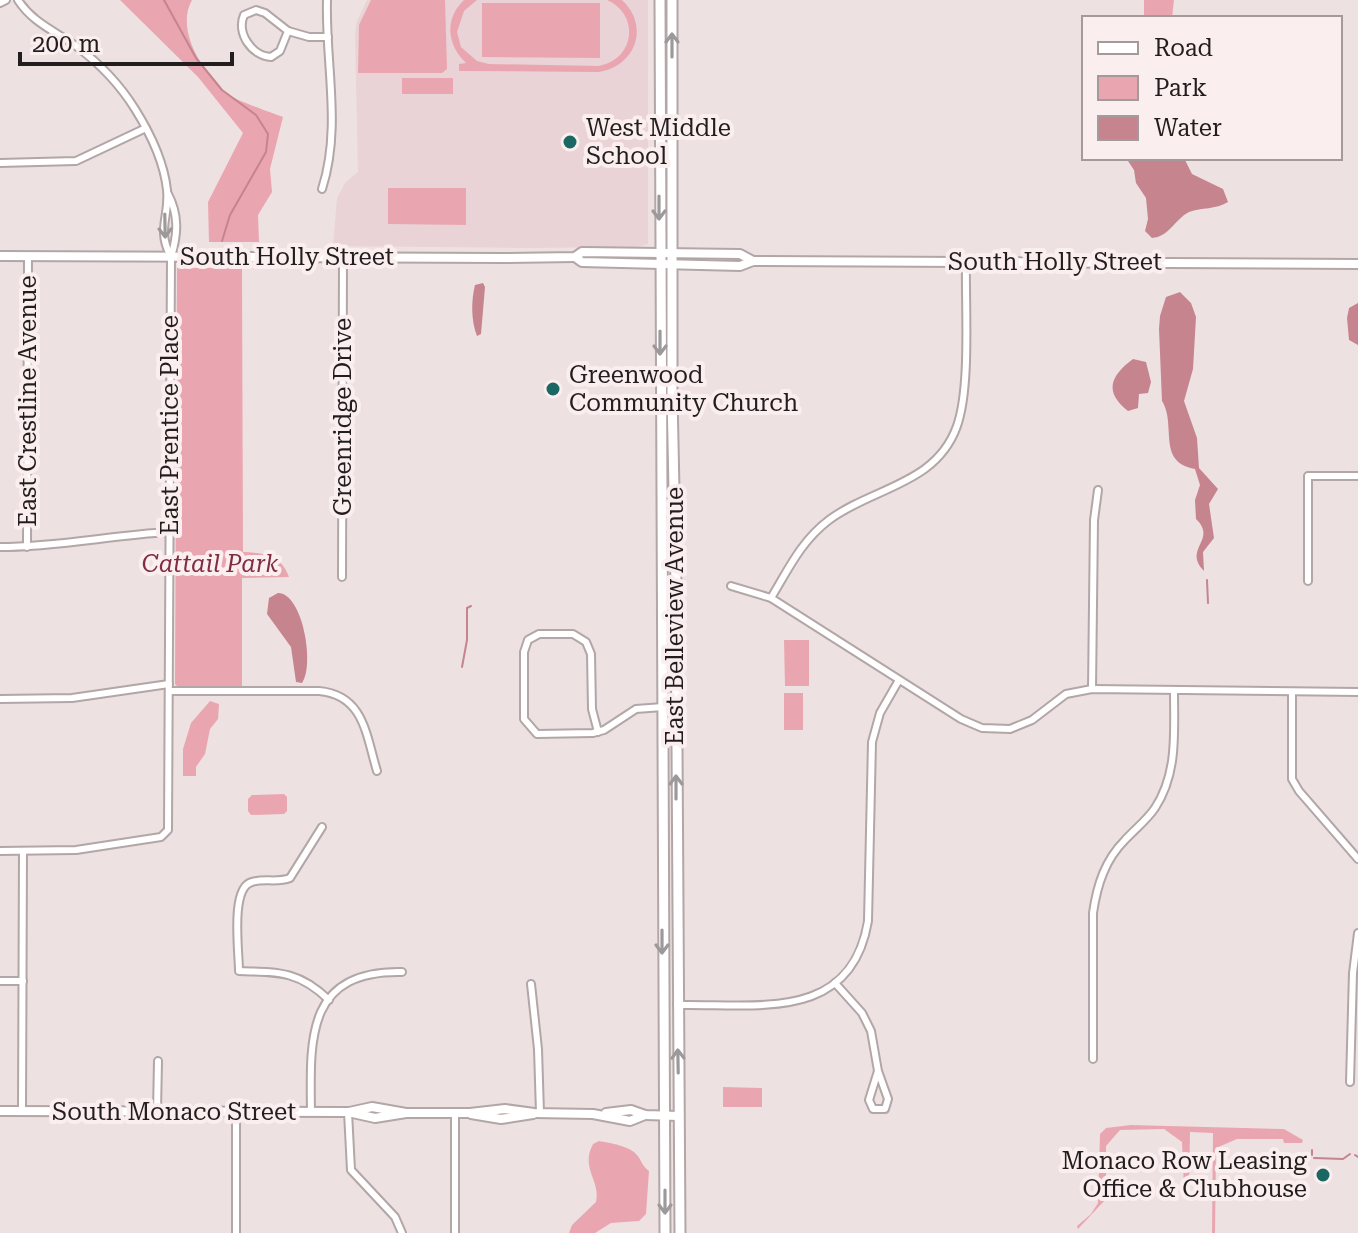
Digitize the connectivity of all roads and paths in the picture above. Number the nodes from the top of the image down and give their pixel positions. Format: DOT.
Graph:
graph roads {
  1 [pos="6,0"];
  2 [pos="18,0"];
  3 [pos="327,0"];
  4 [pos="660,0"];
  5 [pos="672,0"];
  6 [pos="0,3"];
  7 [pos="288,31"];
  8 [pos="328,37"];
  9 [pos="146,128"];
  10 [pos="0,163"];
  11 [pos="322,189"];
  12 [pos="168,194"];
  13 [pos="659,252"];
  14 [pos="672,252"];
  15 [pos="0,256"];
  16 [pos="28,256"];
  17 [pos="171,257"];
  18 [pos="343,257"];
  19 [pos="575,257"];
  20 [pos="753,261"];
  21 [pos="966,261"];
  22 [pos="1358,264"];
  23 [pos="659,265"];
  24 [pos="672,265"];
  25 [pos="1358,476"];
  26 [pos="1098,490"];
  27 [pos="169,532"];
  28 [pos="0,547"];
  29 [pos="27,547"];
  30 [pos="342,577"];
  31 [pos="1308,581"];
  32 [pos="731,586"];
  33 [pos="771,598"];
  34 [pos="899,680"];
  35 [pos="169,688"];
  36 [pos="1092,689"];
  37 [pos="1174,692"];
  38 [pos="1292,692"];
  39 [pos="1358,692"];
  40 [pos="0,699"];
  41 [pos="663,707"];
  42 [pos="598,732"];
  43 [pos="377,771"];
  44 [pos="322,827"];
  45 [pos="0,851"];
  46 [pos="23,851"];
  47 [pos="1358,859"];
  48 [pos="1358,933"];
  49 [pos="402,972"];
  50 [pos="0,981"];
  51 [pos="23,981"];
  52 [pos="835,983"];
  53 [pos="531,984"];
  54 [pos="329,1000"];
  55 [pos="677,1005"];
  56 [pos="1093,1059"];
  57 [pos="158,1061"];
  58 [pos="878,1071"];
  59 [pos="1350,1082"];
  60 [pos="0,1111"];
  61 [pos="22,1111"];
  62 [pos="157,1111"];
  63 [pos="236,1112"];
  64 [pos="311,1112"];
  65 [pos="348,1112"];
  66 [pos="455,1113"];
  67 [pos="537,1113"];
  68 [pos="664,1116"];
  69 [pos="679,1116"];
  70 [pos="680,1209"];
  71 [pos="236,1233"];
  72 [pos="402,1233"];
  73 [pos="455,1233"];
  74 [pos="665,1233"];
  75 [pos="680,1233"];
  76 [pos="690,1233"];
  1 -- 6 [label="street"];
  2 -- 9 [label="street"];
  3 -- 8 [label="street"];
  4 -- 13 [label="main road, East Belleview Avenue, one-way"];
  14 -- 5 [label="main road, East Belleview Avenue, one-way"];
  7 -- 7 [label="street"];
  7 -- 8 [label="street"];
  8 -- 11 [label="street"];
  9 -- 10 [label="street"];
  9 -- 12 [label="street"];
  12 -- 17 [label="street, one-way"];
  12 -- 17 [label="street"];
  13 -- 14 [label="street, South Holly Street"];
  13 -- 19 [label="street, South Holly Street"];
  13 -- 23 [label="main road, East Belleview Avenue"];
  14 -- 20 [label="street, South Holly Street"];
  14 -- 24 [label="main road, East Belleview Avenue"];
  15 -- 16 [label="street, South Holly Street"];
  16 -- 17 [label="street, South Holly Street"];
  16 -- 29 [label="street, East Crestline Avenue"];
  17 -- 18 [label="street, South Holly Street"];
  17 -- 27 [label="street, East Prentice Place"];
  18 -- 19 [label="street, South Holly Street"];
  18 -- 30 [label="street, Greenridge Drive"];
  19 -- 23 [label="street, South Holly Street"];
  20 -- 21 [label="street, South Holly Street"];
  20 -- 24 [label="street, South Holly Street"];
  21 -- 22 [label="street, South Holly Street"];
  21 -- 33 [label="street"];
  23 -- 24 [label="street, South Holly Street"];
  23 -- 41 [label="main road, East Belleview Avenue, one-way"];
  55 -- 24 [label="main road, East Belleview Avenue, one-way"];
  25 -- 31 [label="street"];
  26 -- 36 [label="street"];
  27 -- 29 [label="street"];
  27 -- 35 [label="street, East Prentice Place"];
  28 -- 29 [label="street"];
  32 -- 33 [label="street"];
  33 -- 34 [label="street"];
  34 -- 36 [label="street"];
  34 -- 52 [label="street"];
  35 -- 40 [label="street"];
  35 -- 43 [label="street"];
  35 -- 46 [label="street, East Prentice Place"];
  36 -- 37 [label="street"];
  37 -- 38 [label="street"];
  37 -- 56 [label="street"];
  38 -- 39 [label="street"];
  38 -- 47 [label="street"];
  41 -- 42 [label="street"];
  41 -- 68 [label="main road, East Belleview Avenue, one-way"];
  42 -- 42 [label="street"];
  44 -- 54 [label="street"];
  45 -- 46 [label="street"];
  46 -- 51 [label="street"];
  48 -- 59 [label="street"];
  49 -- 54 [label="street"];
  50 -- 51 [label="street"];
  51 -- 61 [label="street"];
  52 -- 55 [label="street"];
  52 -- 58 [label="street"];
  53 -- 67 [label="street"];
  54 -- 64 [label="street"];
  69 -- 55 [label="main road, East Belleview Avenue, one-way"];
  57 -- 62 [label="street"];
  58 -- 58 [label="street"];
  60 -- 61 [label="street, South Monaco Street"];
  61 -- 62 [label="street, South Monaco Street"];
  62 -- 63 [label="street, South Monaco Street"];
  63 -- 64 [label="street, South Monaco Street"];
  63 -- 71 [label="street"];
  64 -- 65 [label="street, South Monaco Street"];
  65 -- 66 [label="street, South Monaco Street"];
  65 -- 72 [label="street"];
  66 -- 67 [label="street, South Monaco Street"];
  66 -- 73 [label="street"];
  67 -- 68 [label="street, South Monaco Street"];
  68 -- 69 [label="street, South Monaco Street"];
  68 -- 74 [label="main road, East Belleview Avenue, one-way"];
  69 -- 70 [label="main road, East Belleview Avenue"];
  70 -- 75 [label="main road, East Belleview Avenue"];
  70 -- 76 [label="main road"];
}
